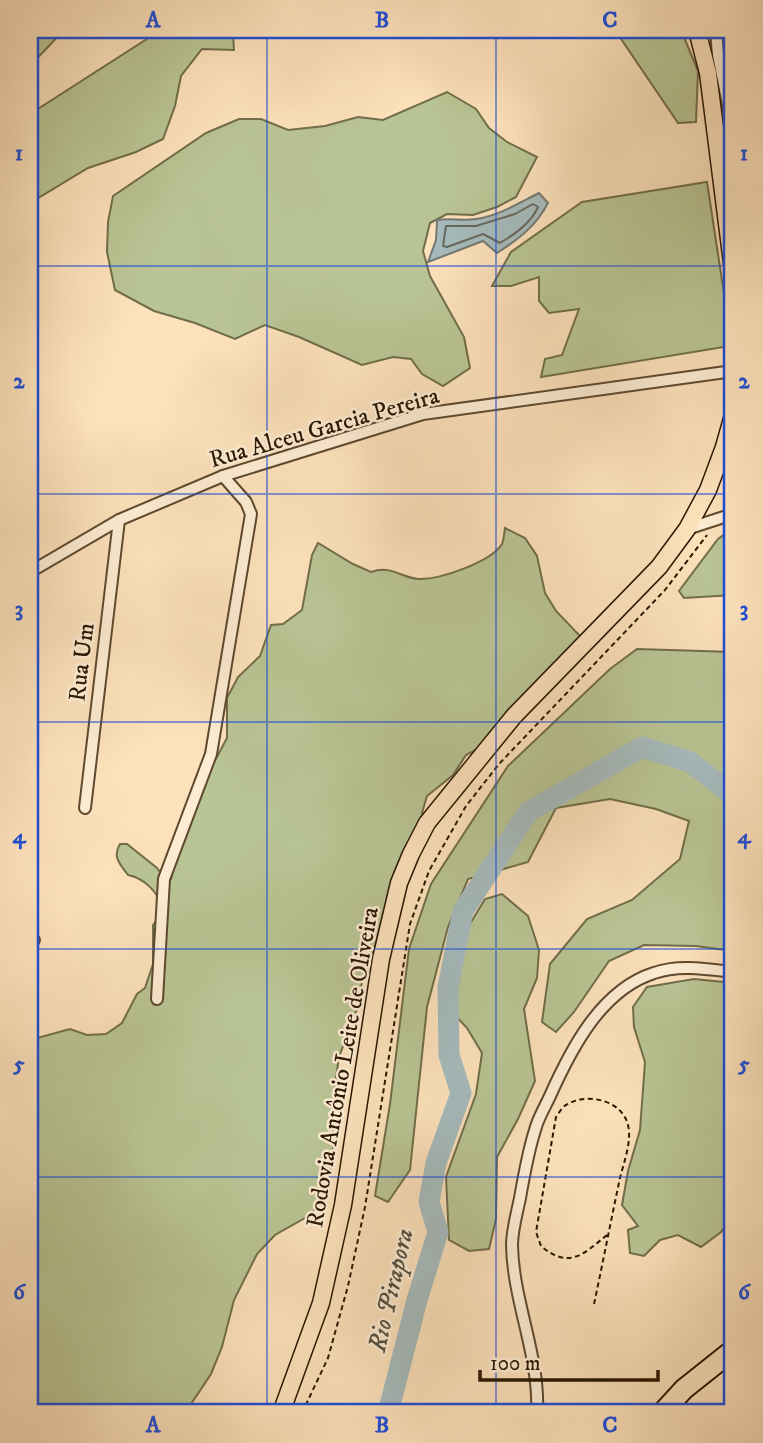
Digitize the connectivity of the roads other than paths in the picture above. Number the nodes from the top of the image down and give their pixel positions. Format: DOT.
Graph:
graph roads {
  1 [pos="697,30"];
  2 [pos="716,30"];
  3 [pos="733,129"];
  4 [pos="733,271"];
  5 [pos="733,371"];
  6 [pos="733,415"];
  7 [pos="722,453"];
  8 [pos="733,474"];
  9 [pos="223,476"];
  10 [pos="733,513"];
  11 [pos="119,520"];
  12 [pos="687,528"];
  13 [pos="30,572"];
  14 [pos="85,808"];
  15 [pos="733,972"];
  16 [pos="156,999"];
  17 [pos="733,1350"];
  18 [pos="281,1413"];
  19 [pos="537,1413"];
  20 [pos="662,1413"];
  1 -- 4 [label="main road"];
  2 -- 3 [label="street"];
  5 -- 9 [label="street, Rua Alceu Garcia Pereira"];
  6 -- 7 [label="main road, Rodovia Antônio Leite de Oliveira"];
  7 -- 8 [label="street"];
  7 -- 12 [label="main road, Rodovia Antônio Leite de Oliveira"];
  9 -- 11 [label="street, Rua Alceu Garcia Pereira"];
  9 -- 16 [label="street"];
  10 -- 12 [label="street"];
  11 -- 13 [label="street, Rua Alceu Garcia Pereira"];
  11 -- 14 [label="street, Rua Um"];
  12 -- 18 [label="main road, Rodovia Antônio Leite de Oliveira"];
  15 -- 19 [label="street"];
  17 -- 20 [label="highway"];
}
